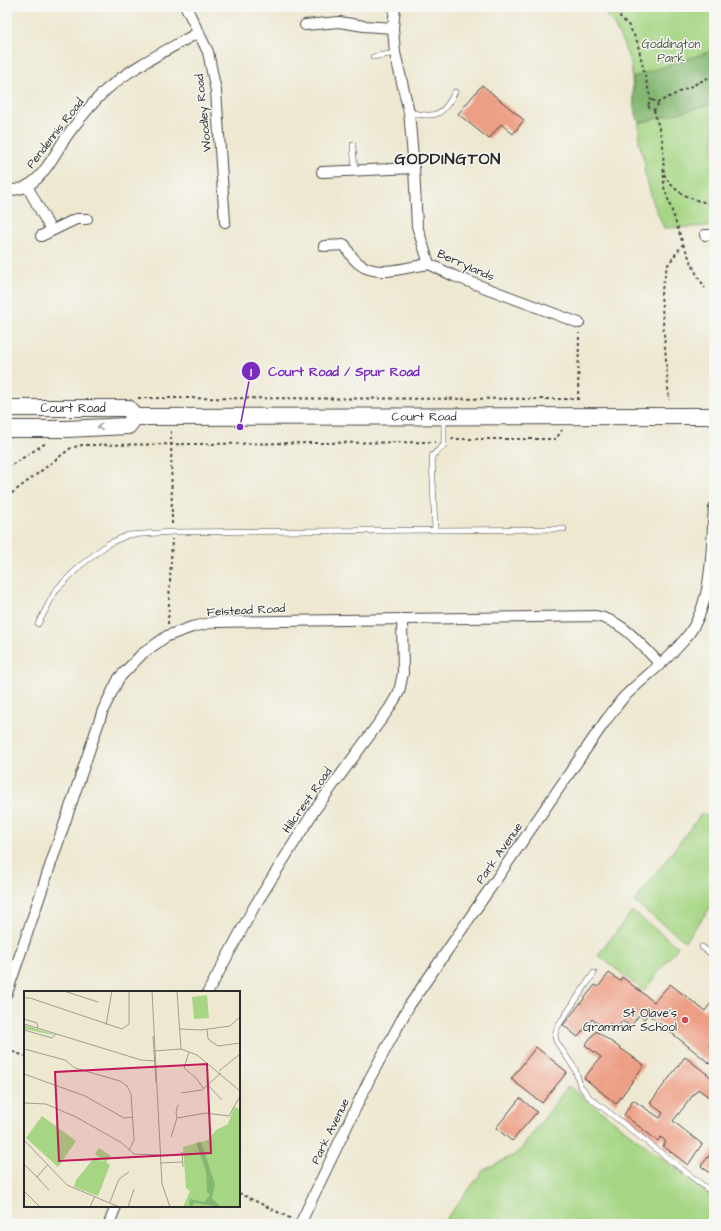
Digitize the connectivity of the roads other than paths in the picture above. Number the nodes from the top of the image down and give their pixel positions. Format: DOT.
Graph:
graph roads {
  1 [pos="186,7"];
  2 [pos="395,7"];
  3 [pos="305,25"];
  4 [pos="393,28"];
  5 [pos="199,32"];
  6 [pos="395,53"];
  7 [pos="373,57"];
  8 [pos="455,92"];
  9 [pos="409,112"];
  10 [pos="353,144"];
  11 [pos="414,168"];
  12 [pos="355,171"];
  13 [pos="322,172"];
  14 [pos="27,186"];
  15 [pos="7,190"];
  16 [pos="87,219"];
  17 [pos="225,222"];
  18 [pos="51,230"];
  19 [pos="41,236"];
  20 [pos="324,246"];
  21 [pos="429,264"];
  22 [pos="579,323"];
  23 [pos="7,408"];
  24 [pos="444,416"];
  25 [pos="714,416"];
  26 [pos="134,417"];
  27 [pos="7,429"];
  28 [pos="714,507"];
  29 [pos="564,529"];
  30 [pos="435,530"];
  31 [pos="402,619"];
  32 [pos="38,624"];
  33 [pos="660,664"];
  34 [pos="702,947"];
  35 [pos="714,956"];
  36 [pos="594,973"];
  37 [pos="209,991"];
  38 [pos="7,993"];
  39 [pos="714,1194"];
  40 [pos="116,1207"];
  41 [pos="109,1224"];
  42 [pos="300,1224"];
  1 -- 5 [label="street, Woodley Road"];
  2 -- 4 [label="street, Berrylands"];
  3 -- 4 [label="street"];
  4 -- 6 [label="street, Berrylands"];
  5 -- 14 [label="street, Pendennis Road"];
  5 -- 17 [label="street, Woodley Road"];
  6 -- 7 [label="lane"];
  6 -- 9 [label="street, Berrylands"];
  8 -- 9 [label="lane"];
  9 -- 11 [label="street, Berrylands"];
  10 -- 12 [label="lane"];
  11 -- 12 [label="street"];
  11 -- 21 [label="street, Berrylands"];
  12 -- 13 [label="street"];
  14 -- 15 [label="street, Pendennis Road"];
  14 -- 18 [label="street"];
  16 -- 18 [label="street"];
  18 -- 19 [label="street"];
  20 -- 21 [label="street"];
  21 -- 22 [label="street, Berrylands"];
  23 -- 26 [label="main road, Court Road"];
  24 -- 25 [label="main road, Court Road"];
  24 -- 26 [label="main road, Court Road"];
  24 -- 30 [label="lane"];
  26 -- 27 [label="main road, Court Road, one-way"];
  28 -- 33 [label="street, Park Avenue"];
  29 -- 30 [label="lane"];
  30 -- 32 [label="lane"];
  31 -- 33 [label="street, Felstead Road"];
  31 -- 37 [label="street, Hillcrest Road"];
  31 -- 38 [label="street, Felstead Road"];
  33 -- 42 [label="street, Park Avenue"];
  34 -- 35 [label="lane"];
  36 -- 39 [label="lane"];
  40 -- 41 [label="street"];
}
